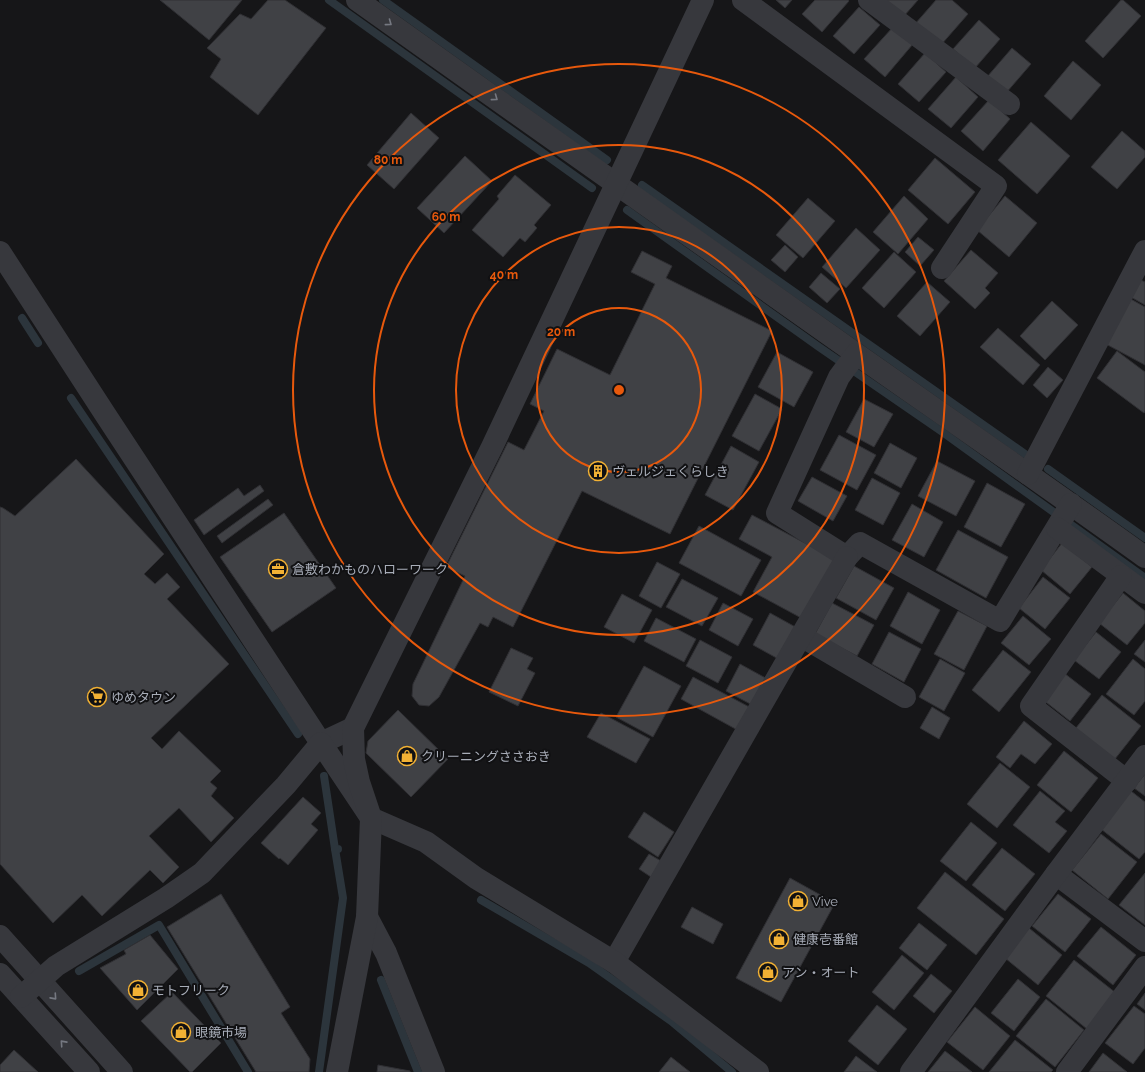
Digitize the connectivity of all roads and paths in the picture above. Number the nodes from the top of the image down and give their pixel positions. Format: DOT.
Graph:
graph roads {
  1 [pos="357,0"];
  2 [pos="703,0"];
  3 [pos="743,0"];
  4 [pos="868,0"];
  5 [pos="1009,104"];
  6 [pos="615,184"];
  7 [pos="1145,251"];
  8 [pos="0,252"];
  9 [pos="942,268"];
  10 [pos="849,363"];
  11 [pos="1028,474"];
  12 [pos="1064,517"];
  13 [pos="847,557"];
  14 [pos="1145,557"];
  15 [pos="1121,576"];
  16 [pos="1145,593"];
  17 [pos="801,636"];
  18 [pos="905,697"];
  19 [pos="354,728"];
  20 [pos="321,743"];
  21 [pos="1145,756"];
  22 [pos="1127,781"];
  23 [pos="371,818"];
  24 [pos="1056,874"];
  25 [pos="367,917"];
  26 [pos="0,936"];
  27 [pos="1145,940"];
  28 [pos="614,962"];
  29 [pos="1145,968"];
  30 [pos="0,974"];
  31 [pos="39,980"];
  32 [pos="21,997"];
  33 [pos="89,1072"];
  34 [pos="122,1072"];
  35 [pos="337,1072"];
  36 [pos="434,1072"];
  37 [pos="758,1072"];
  38 [pos="911,1072"];
  39 [pos="1067,1072"];
  1 -- 6 [label="street, one-way"];
  2 -- 6 [label="street"];
  3 -- 9 [label="street"];
  4 -- 5 [label="street"];
  6 -- 10 [label="street"];
  6 -- 19 [label="street"];
  7 -- 11 [label="street"];
  8 -- 20 [label="street"];
  10 -- 11 [label="street"];
  10 -- 13 [label="street"];
  11 -- 12 [label="street"];
  12 -- 13 [label="street"];
  12 -- 14 [label="street"];
  12 -- 15 [label="street"];
  13 -- 17 [label="street"];
  15 -- 16 [label="street"];
  15 -- 22 [label="street"];
  17 -- 18 [label="street"];
  17 -- 28 [label="street"];
  19 -- 20 [label="street"];
  19 -- 23 [label="street"];
  20 -- 23 [label="street"];
  20 -- 31 [label="street"];
  21 -- 22 [label="street"];
  22 -- 24 [label="street"];
  23 -- 25 [label="street"];
  23 -- 28 [label="street"];
  24 -- 27 [label="street"];
  24 -- 38 [label="street"];
  25 -- 35 [label="street"];
  25 -- 36 [label="street"];
  26 -- 31 [label="street"];
  28 -- 37 [label="street"];
  29 -- 39 [label="street"];
  30 -- 32 [label="street"];
  31 -- 32 [label="street"];
  31 -- 34 [label="street, one-way"];
  33 -- 32 [label="street, one-way"];
}
